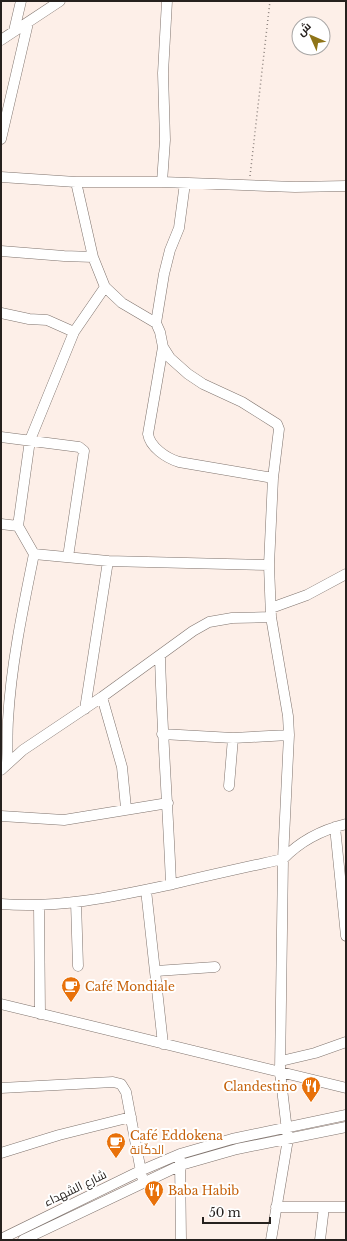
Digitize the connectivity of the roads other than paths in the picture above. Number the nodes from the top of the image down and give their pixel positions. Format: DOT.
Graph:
graph roads {
  1 [pos="21,1"];
  2 [pos="60,1"];
  3 [pos="167,1"];
  4 [pos="28,23"];
  5 [pos="14,31"];
  6 [pos="1,40"];
  7 [pos="1,139"];
  8 [pos="1,177"];
  9 [pos="76,182"];
  10 [pos="162,182"];
  11 [pos="186,182"];
  12 [pos="346,186"];
  13 [pos="1,251"];
  14 [pos="93,256"];
  15 [pos="104,287"];
  16 [pos="1,314"];
  17 [pos="156,323"];
  18 [pos="74,332"];
  19 [pos="163,347"];
  20 [pos="1,437"];
  21 [pos="30,440"];
  22 [pos="273,478"];
  23 [pos="1,524"];
  24 [pos="18,526"];
  25 [pos="34,554"];
  26 [pos="68,557"];
  27 [pos="108,561"];
  28 [pos="269,565"];
  29 [pos="346,574"];
  30 [pos="271,613"];
  31 [pos="160,656"];
  32 [pos="102,697"];
  33 [pos="84,709"];
  34 [pos="4,721"];
  35 [pos="162,734"];
  36 [pos="289,735"];
  37 [pos="233,738"];
  38 [pos="4,767"];
  39 [pos="229,786"];
  40 [pos="168,803"];
  41 [pos="126,808"];
  42 [pos="1,816"];
  43 [pos="346,824"];
  44 [pos="335,827"];
  45 [pos="283,859"];
  46 [pos="171,884"];
  47 [pos="146,890"];
  48 [pos="76,902"];
  49 [pos="1,904"];
  50 [pos="39,906"];
  51 [pos="346,936"];
  52 [pos="78,966"];
  53 [pos="215,967"];
  54 [pos="156,971"];
  55 [pos="1,1004"];
  56 [pos="40,1014"];
  57 [pos="346,1042"];
  58 [pos="163,1044"];
  59 [pos="281,1061"];
  60 [pos="280,1072"];
  61 [pos="1,1088"];
  62 [pos="346,1088"];
  63 [pos="346,1114"];
  64 [pos="131,1117"];
  65 [pos="287,1127"];
  66 [pos="346,1127"];
  67 [pos="262,1133"];
  68 [pos="288,1139"];
  69 [pos="263,1143"];
  70 [pos="1,1153"];
  71 [pos="180,1160"];
  72 [pos="140,1171"];
  73 [pos="143,1181"];
  74 [pos="276,1207"];
  75 [pos="324,1207"];
  76 [pos="346,1207"];
  77 [pos="39,1236"];
  78 [pos="1,1239"];
  79 [pos="22,1240"];
  80 [pos="181,1240"];
  81 [pos="271,1240"];
  82 [pos="320,1240"];
  1 -- 5 [label="street"];
  2 -- 4 [label="street"];
  3 -- 10 [label="street"];
  4 -- 5 [label="street"];
  4 -- 7 [label="street"];
  5 -- 6 [label="street"];
  8 -- 9 [label="street"];
  9 -- 10 [label="street"];
  9 -- 14 [label="street"];
  10 -- 11 [label="street"];
  11 -- 12 [label="street"];
  11 -- 17 [label="street"];
  13 -- 14 [label="street"];
  14 -- 15 [label="street"];
  15 -- 17 [label="street"];
  15 -- 18 [label="street"];
  16 -- 18 [label="street"];
  17 -- 19 [label="street"];
  18 -- 21 [label="street"];
  19 -- 22 [label="street"];
  19 -- 22 [label="street"];
  20 -- 21 [label="street"];
  21 -- 24 [label="street"];
  21 -- 26 [label="street"];
  22 -- 28 [label="street"];
  23 -- 24 [label="street"];
  24 -- 25 [label="street"];
  25 -- 26 [label="street"];
  25 -- 34 [label="street"];
  26 -- 27 [label="street"];
  27 -- 28 [label="street"];
  27 -- 33 [label="street"];
  28 -- 30 [label="street"];
  29 -- 30 [label="street"];
  30 -- 31 [label="street"];
  30 -- 36 [label="street"];
  31 -- 32 [label="street"];
  31 -- 35 [label="street"];
  32 -- 33 [label="street"];
  32 -- 41 [label="street"];
  33 -- 38 [label="street"];
  34 -- 38 [label="street"];
  35 -- 37 [label="street"];
  35 -- 40 [label="street"];
  36 -- 37 [label="street"];
  36 -- 45 [label="street"];
  37 -- 39 [label="street"];
  40 -- 41 [label="street"];
  40 -- 46 [label="street"];
  41 -- 42 [label="street"];
  43 -- 44 [label="street"];
  44 -- 45 [label="street"];
  44 -- 51 [label="street"];
  45 -- 46 [label="street"];
  45 -- 59 [label="street"];
  46 -- 47 [label="street"];
  47 -- 48 [label="street"];
  47 -- 54 [label="street"];
  48 -- 50 [label="street"];
  48 -- 52 [label="street"];
  49 -- 50 [label="street"];
  50 -- 56 [label="street"];
  53 -- 54 [label="street"];
  54 -- 58 [label="street"];
  55 -- 56 [label="street"];
  56 -- 58 [label="street"];
  57 -- 59 [label="street"];
  58 -- 60 [label="street"];
  59 -- 60 [label="street"];
  60 -- 62 [label="street"];
  60 -- 65 [label="street"];
  61 -- 64 [label="street"];
  63 -- 65 [label="street, شارع الشهداء"];
  64 -- 70 [label="street"];
  64 -- 72 [label="street"];
  65 -- 67 [label="street, شارع الشهداء"];
  65 -- 68 [label="street"];
  66 -- 68 [label="street, شارع الشهداء"];
  67 -- 69 [label="street"];
  67 -- 71 [label="street, شارع الشهداء"];
  68 -- 69 [label="street, شارع الشهداء"];
  68 -- 74 [label="street"];
  69 -- 71 [label="street, شارع الشهداء"];
  71 -- 72 [label="street, شارع الشهداء"];
  71 -- 73 [label="street, شارع الشهداء"];
  71 -- 80 [label="street"];
  72 -- 73 [label="street"];
  72 -- 78 [label="street, شارع الشهداء"];
  73 -- 77 [label="street, شارع الشهداء"];
  74 -- 75 [label="street"];
  74 -- 81 [label="street"];
  75 -- 76 [label="street"];
  75 -- 82 [label="street"];
  77 -- 79 [label="street, شارع الشهداء"];
}
